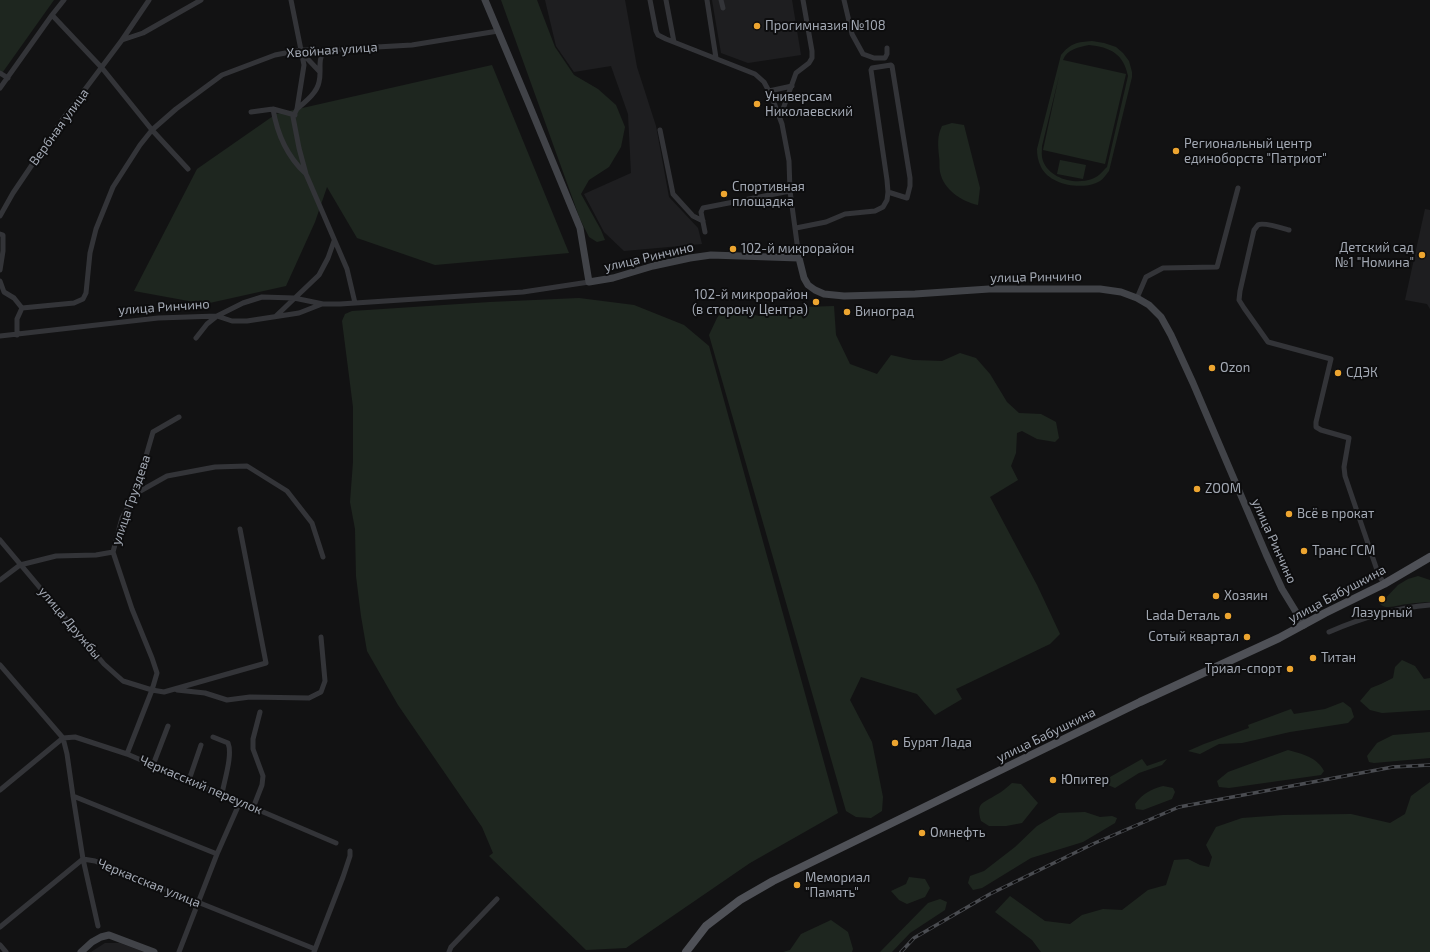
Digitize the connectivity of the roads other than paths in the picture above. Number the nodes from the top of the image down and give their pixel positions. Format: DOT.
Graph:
graph roads {
  1 [pos="64,0"];
  2 [pos="149,0"];
  3 [pos="202,0"];
  4 [pos="292,0"];
  5 [pos="485,0"];
  6 [pos="650,0"];
  7 [pos="666,0"];
  8 [pos="707,0"];
  9 [pos="721,0"];
  10 [pos="802,0"];
  11 [pos="844,0"];
  12 [pos="723,8"];
  13 [pos="52,15"];
  14 [pos="498,31"];
  15 [pos="122,40"];
  16 [pos="674,42"];
  17 [pos="886,48"];
  18 [pos="308,50"];
  19 [pos="324,50"];
  20 [pos="301,51"];
  21 [pos="716,58"];
  22 [pos="312,64"];
  23 [pos="102,68"];
  24 [pos="319,72"];
  25 [pos="0,73"];
  26 [pos="8,78"];
  27 [pos="792,86"];
  28 [pos="0,88"];
  29 [pos="769,91"];
  30 [pos="273,109"];
  31 [pos="251,112"];
  32 [pos="296,112"];
  33 [pos="779,115"];
  34 [pos="152,130"];
  35 [pos="660,130"];
  36 [pos="188,169"];
  37 [pos="306,174"];
  38 [pos="1238,188"];
  39 [pos="790,191"];
  40 [pos="888,192"];
  41 [pos="0,216"];
  42 [pos="703,221"];
  43 [pos="796,228"];
  44 [pos="1289,230"];
  45 [pos="705,232"];
  46 [pos="0,234"];
  47 [pos="334,241"];
  48 [pos="799,258"];
  49 [pos="0,270"];
  50 [pos="0,281"];
  51 [pos="589,282"];
  52 [pos="294,298"];
  53 [pos="1137,298"];
  54 [pos="355,303"];
  55 [pos="323,304"];
  56 [pos="22,308"];
  57 [pos="217,316"];
  58 [pos="275,316"];
  59 [pos="17,334"];
  60 [pos="0,336"];
  61 [pos="196,338"];
  62 [pos="179,417"];
  63 [pos="135,494"];
  64 [pos="240,529"];
  65 [pos="0,540"];
  66 [pos="113,552"];
  67 [pos="323,557"];
  68 [pos="1430,557"];
  69 [pos="20,565"];
  70 [pos="0,580"];
  71 [pos="1384,584"];
  72 [pos="1430,605"];
  73 [pos="1304,625"];
  74 [pos="1329,632"];
  75 [pos="321,637"];
  76 [pos="0,665"];
  77 [pos="152,690"];
  78 [pos="174,690"];
  79 [pos="260,712"];
  80 [pos="168,726"];
  81 [pos="213,737"];
  82 [pos="63,738"];
  83 [pos="201,745"];
  84 [pos="127,754"];
  85 [pos="152,765"];
  86 [pos="189,780"];
  87 [pos="0,790"];
  88 [pos="222,794"];
  89 [pos="73,796"];
  90 [pos="240,802"];
  91 [pos="253,808"];
  92 [pos="336,843"];
  93 [pos="350,851"];
  94 [pos="217,854"];
  95 [pos="83,859"];
  96 [pos="496,899"];
  97 [pos="198,903"];
  98 [pos="98,926"];
  99 [pos="0,927"];
  100 [pos="0,945"];
  101 [pos="314,950"];
  102 [pos="6,952"];
  103 [pos="81,952"];
  104 [pos="154,952"];
  105 [pos="178,952"];
  106 [pos="449,952"];
  107 [pos="686,952"];
  1 -- 13 [label="street"];
  2 -- 15 [label="street, Вербная улица"];
  3 -- 15 [label="street"];
  4 -- 20 [label="street"];
  5 -- 14 [label="street, улица Ринчино"];
  6 -- 16 [label="street"];
  7 -- 16 [label="street"];
  8 -- 21 [label="street"];
  9 -- 12 [label="street"];
  10 -- 27 [label="street"];
  11 -- 17 [label="street"];
  13 -- 23 [label="street"];
  13 -- 26 [label="street"];
  14 -- 19 [label="street, Хвойная улица"];
  14 -- 51 [label="street, улица Ринчино"];
  15 -- 23 [label="street, Вербная улица"];
  16 -- 21 [label="street"];
  18 -- 19 [label="street, Хвойная улица"];
  18 -- 20 [label="street, Хвойная улица"];
  18 -- 22 [label="street"];
  19 -- 24 [label="street"];
  20 -- 22 [label="street"];
  20 -- 32 [label="street"];
  20 -- 34 [label="street, Хвойная улица"];
  21 -- 29 [label="street"];
  22 -- 24 [label="street"];
  23 -- 34 [label="street"];
  23 -- 41 [label="street, Вербная улица"];
  24 -- 32 [label="street"];
  25 -- 26 [label="street"];
  26 -- 28 [label="street"];
  27 -- 29 [label="street"];
  27 -- 33 [label="street"];
  29 -- 33 [label="street"];
  30 -- 31 [label="street"];
  30 -- 32 [label="street"];
  30 -- 37 [label="street"];
  32 -- 37 [label="street"];
  33 -- 39 [label="street"];
  34 -- 36 [label="street"];
  34 -- 56 [label="street, Хвойная улица"];
  35 -- 42 [label="street"];
  37 -- 47 [label="street"];
  38 -- 53 [label="street"];
  39 -- 42 [label="street"];
  39 -- 43 [label="street"];
  40 -- 40 [label="street"];
  40 -- 43 [label="street"];
  42 -- 45 [label="street"];
  43 -- 48 [label="street"];
  44 -- 71 [label="street"];
  46 -- 49 [label="street"];
  47 -- 52 [label="street"];
  47 -- 54 [label="street"];
  48 -- 51 [label="street, улица Ринчино"];
  48 -- 53 [label="street, улица Ринчино"];
  50 -- 56 [label="street"];
  51 -- 54 [label="street, улица Ринчино"];
  52 -- 55 [label="street, улица Ринчино"];
  52 -- 57 [label="street, улица Ринчино"];
  52 -- 58 [label="street"];
  53 -- 73 [label="street, улица Ринчино"];
  54 -- 55 [label="street, улица Ринчино"];
  55 -- 58 [label="street"];
  56 -- 59 [label="street"];
  57 -- 58 [label="street"];
  57 -- 59 [label="street, улица Ринчино"];
  57 -- 61 [label="street"];
  59 -- 60 [label="street, улица Ринчино"];
  62 -- 63 [label="street, улица Груздева"];
  63 -- 66 [label="street, улица Груздева"];
  63 -- 67 [label="street"];
  64 -- 78 [label="street"];
  65 -- 69 [label="street, улица Дружбы"];
  66 -- 69 [label="street, улица Груздева"];
  66 -- 77 [label="street"];
  68 -- 71 [label="main road, улица Бабушкина"];
  69 -- 70 [label="street, улица Груздева"];
  69 -- 77 [label="street, улица Дружбы"];
  71 -- 73 [label="main road, улица Бабушкина"];
  72 -- 74 [label="street"];
  73 -- 107 [label="main road, улица Бабушкина"];
  75 -- 78 [label="street"];
  76 -- 82 [label="street"];
  77 -- 78 [label="street, улица Дружбы"];
  77 -- 84 [label="street"];
  79 -- 91 [label="street"];
  80 -- 85 [label="street"];
  81 -- 88 [label="street"];
  82 -- 84 [label="street, Черкасский переулок"];
  82 -- 87 [label="street"];
  82 -- 89 [label="street"];
  83 -- 86 [label="street"];
  84 -- 85 [label="street, Черкасский переулок"];
  85 -- 86 [label="street, Черкасский переулок"];
  86 -- 88 [label="street, Черкасский переулок"];
  88 -- 90 [label="street, Черкасский переулок"];
  89 -- 94 [label="street"];
  89 -- 95 [label="street"];
  90 -- 91 [label="street, Черкасский переулок"];
  90 -- 94 [label="street"];
  91 -- 92 [label="street, Черкасский переулок"];
  93 -- 101 [label="street"];
  94 -- 97 [label="street"];
  95 -- 97 [label="street, Черкасская улица"];
  95 -- 98 [label="street"];
  95 -- 99 [label="street, Черкасская улица"];
  96 -- 106 [label="street"];
  97 -- 101 [label="street, Черкасская улица"];
  97 -- 105 [label="street"];
  100 -- 102 [label="street"];
  103 -- 104 [label="street"];
}
